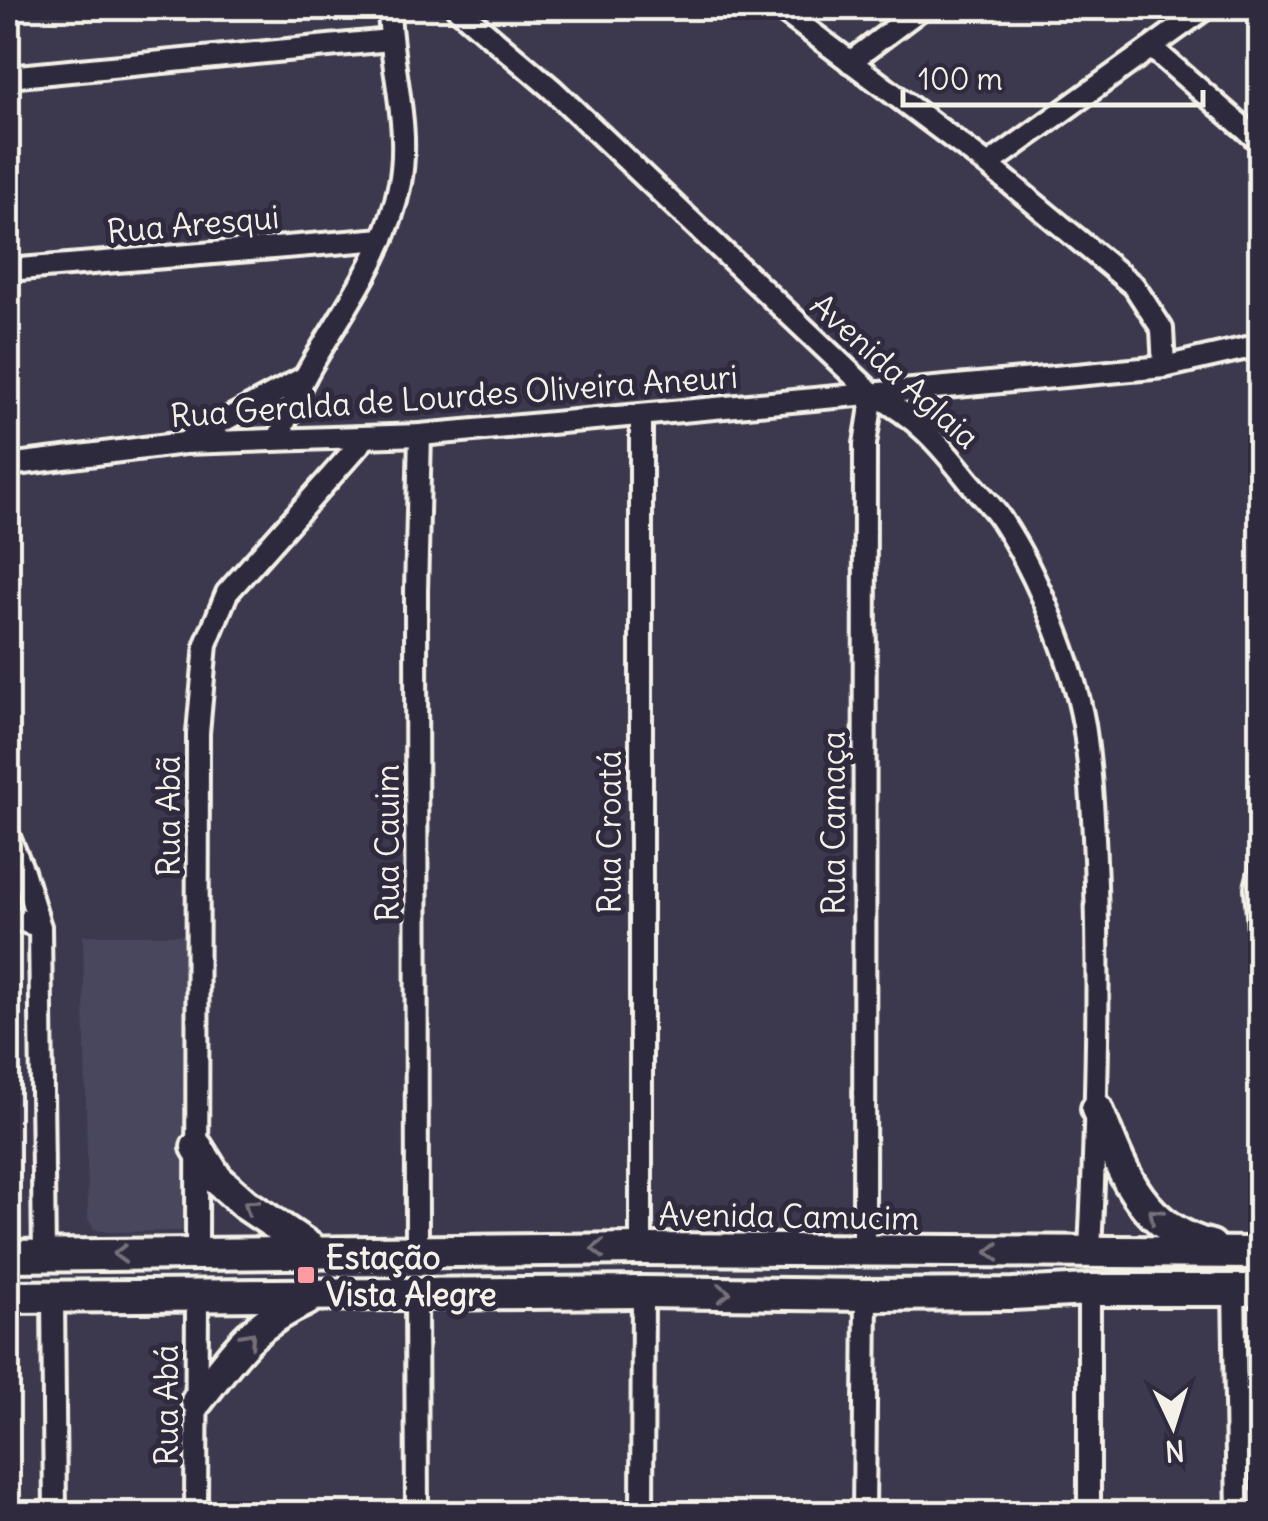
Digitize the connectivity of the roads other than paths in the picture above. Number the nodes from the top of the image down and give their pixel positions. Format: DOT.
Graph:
graph roads {
  1 [pos="389,8"];
  2 [pos="457,8"];
  3 [pos="779,8"];
  4 [pos="922,8"];
  5 [pos="1206,8"];
  6 [pos="390,40"];
  7 [pos="1152,48"];
  8 [pos="850,62"];
  9 [pos="8,77"];
  10 [pos="1260,142"];
  11 [pos="988,165"];
  12 [pos="383,238"];
  13 [pos="8,270"];
  14 [pos="1260,345"];
  15 [pos="1164,367"];
  16 [pos="305,377"];
  17 [pos="873,394"];
  18 [pos="641,416"];
  19 [pos="420,435"];
  20 [pos="366,437"];
  21 [pos="278,439"];
  22 [pos="184,442"];
  23 [pos="8,465"];
  24 [pos="8,834"];
  25 [pos="1260,872"];
  26 [pos="8,916"];
  27 [pos="40,927"];
  28 [pos="1260,943"];
  29 [pos="1097,1108"];
  30 [pos="197,1148"];
  31 [pos="641,1249"];
  32 [pos="1090,1250"];
  33 [pos="418,1251"];
  34 [pos="316,1252"];
  35 [pos="864,1252"];
  36 [pos="197,1253"];
  37 [pos="1252,1253"];
  38 [pos="44,1255"];
  39 [pos="8,1256"];
  40 [pos="1088,1290"];
  41 [pos="1247,1290"];
  42 [pos="643,1292"];
  43 [pos="416,1295"];
  44 [pos="866,1295"];
  45 [pos="53,1296"];
  46 [pos="317,1296"];
  47 [pos="8,1297"];
  48 [pos="197,1297"];
  49 [pos="196,1402"];
  50 [pos="55,1514"];
  51 [pos="196,1514"];
  52 [pos="417,1514"];
  53 [pos="642,1514"];
  54 [pos="864,1514"];
  55 [pos="1089,1514"];
  56 [pos="1238,1514"];
  1 -- 6 [label="street"];
  2 -- 17 [label="street, Avenida Aglaia"];
  3 -- 8 [label="street"];
  4 -- 8 [label="street"];
  5 -- 7 [label="street"];
  6 -- 9 [label="street"];
  6 -- 12 [label="street"];
  7 -- 10 [label="street"];
  7 -- 11 [label="street"];
  8 -- 11 [label="street"];
  11 -- 15 [label="street"];
  12 -- 13 [label="street, Rua Aresqui"];
  12 -- 16 [label="street"];
  14 -- 15 [label="street, Rua Geralda de Lourdes Oliveira Aneuri"];
  15 -- 17 [label="street, Rua Geralda de Lourdes Oliveira Aneuri"];
  16 -- 21 [label="street"];
  16 -- 22 [label="street"];
  17 -- 18 [label="street, Rua Geralda de Lourdes Oliveira Aneuri"];
  17 -- 29 [label="street, Avenida Aglaia"];
  17 -- 35 [label="street, Rua Camaça"];
  18 -- 19 [label="street, Rua Geralda de Lourdes Oliveira Aneuri"];
  18 -- 31 [label="street, Rua Croatá"];
  19 -- 20 [label="street, Rua Geralda de Lourdes Oliveira Aneuri"];
  19 -- 33 [label="street, Rua Cauim"];
  20 -- 21 [label="street, Rua Geralda de Lourdes Oliveira Aneuri"];
  20 -- 30 [label="street, Rua Abã"];
  21 -- 22 [label="street, Rua Geralda de Lourdes Oliveira Aneuri"];
  22 -- 23 [label="street, Rua Geralda de Lourdes Oliveira Aneuri"];
  24 -- 27 [label="street"];
  25 -- 28 [label="street"];
  26 -- 27 [label="street"];
  27 -- 38 [label="street"];
  29 -- 32 [label="street, Avenida Aglaia"];
  37 -- 29 [label="main road, one-way"];
  34 -- 30 [label="main road, one-way"];
  30 -- 36 [label="street, Rua Abã"];
  31 -- 33 [label="main road, Avenida Camucim, one-way"];
  31 -- 35 [label="main road, Avenida Camucim"];
  31 -- 42 [label="main road"];
  32 -- 35 [label="main road, Avenida Camucim, one-way"];
  32 -- 37 [label="main road, Avenida Camucim"];
  32 -- 40 [label="main road"];
  33 -- 34 [label="main road, Avenida Camucim"];
  34 -- 36 [label="main road, Avenida Camucim"];
  36 -- 38 [label="main road, Avenida Camucim, one-way"];
  36 -- 48 [label="main road"];
  38 -- 39 [label="main road, Avenida Camucim"];
  38 -- 45 [label="main road"];
  40 -- 41 [label="main road"];
  40 -- 44 [label="main road"];
  40 -- 55 [label="street"];
  41 -- 56 [label="street"];
  42 -- 43 [label="main road"];
  42 -- 44 [label="main road, one-way"];
  42 -- 53 [label="street"];
  43 -- 46 [label="main road"];
  43 -- 52 [label="street"];
  44 -- 54 [label="street"];
  45 -- 47 [label="main road"];
  45 -- 48 [label="main road"];
  45 -- 50 [label="street"];
  46 -- 48 [label="main road"];
  49 -- 46 [label="main road, one-way"];
  48 -- 49 [label="street, Rua Abá"];
  49 -- 51 [label="street, Rua Abá"];
}
